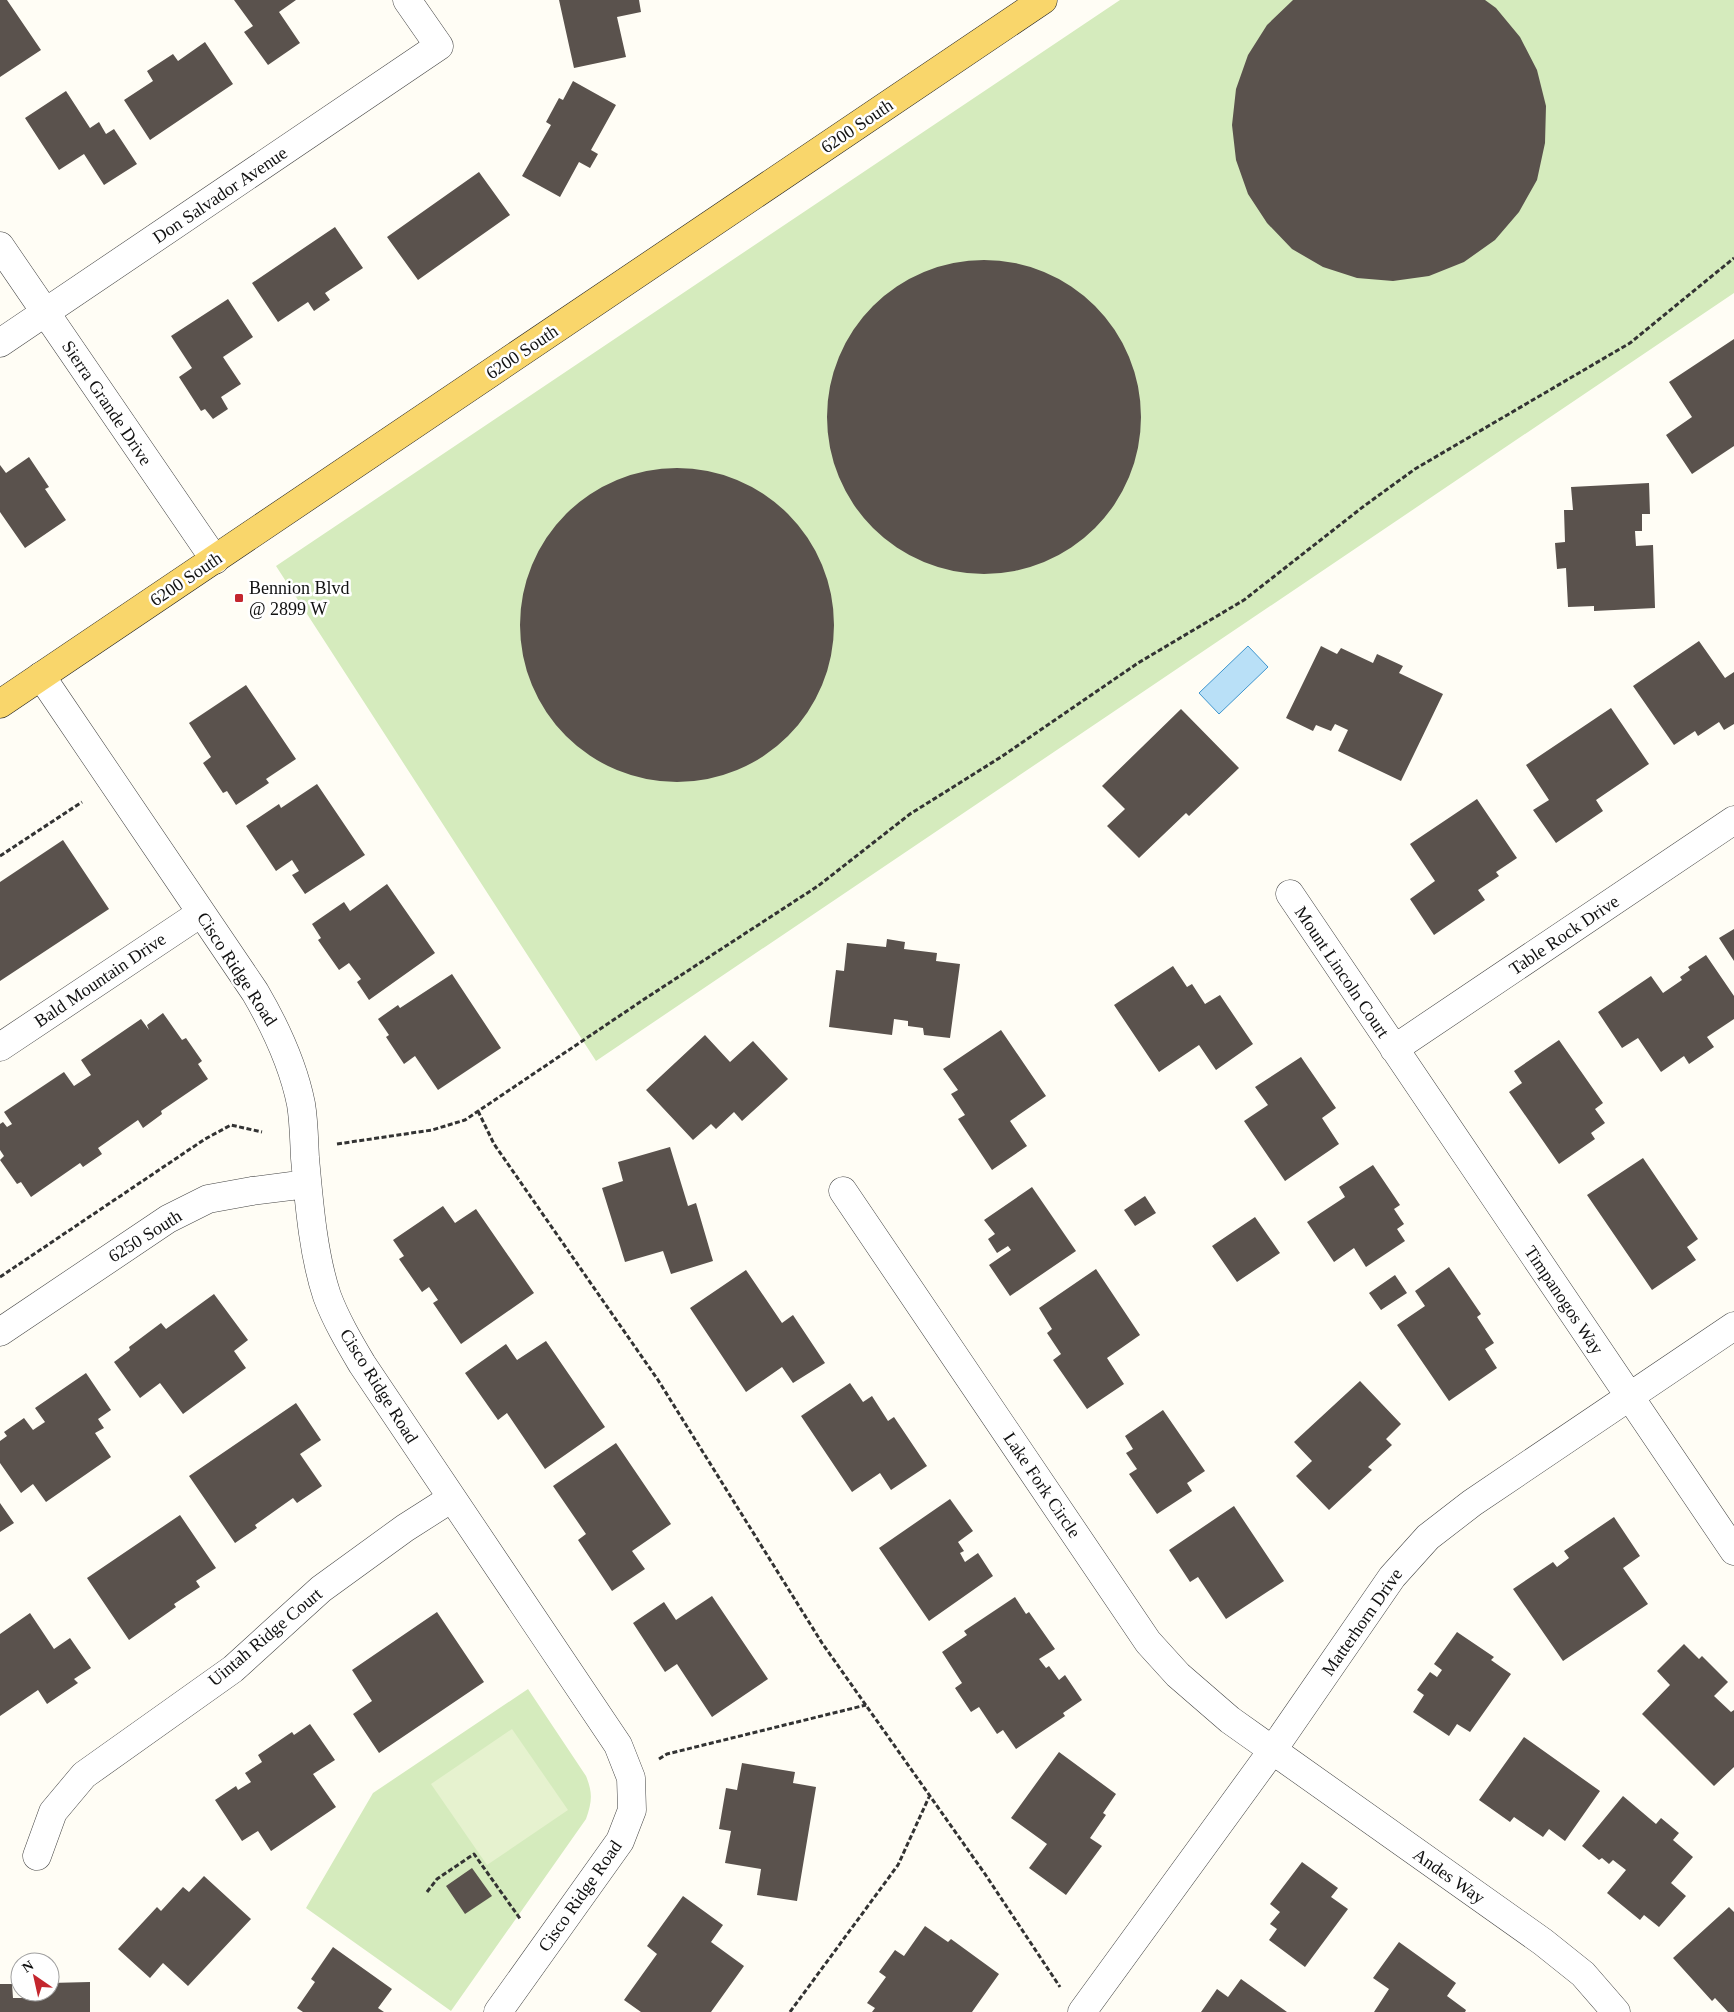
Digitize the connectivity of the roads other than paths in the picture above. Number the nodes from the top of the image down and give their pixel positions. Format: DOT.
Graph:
graph roads {
  1 [pos="407,0"];
  2 [pos="1043,0"];
  3 [pos="0,246"];
  4 [pos="45,313"];
  5 [pos="0,343"];
  6 [pos="215,560"];
  7 [pos="41,676"];
  8 [pos="0,704"];
  9 [pos="1734,820"];
  10 [pos="1290,894"];
  11 [pos="201,913"];
  12 [pos="0,1047"];
  13 [pos="1394,1050"];
  14 [pos="307,1184"];
  15 [pos="843,1191"];
  16 [pos="1734,1326"];
  17 [pos="0,1332"];
  18 [pos="1629,1397"];
  19 [pos="452,1498"];
  20 [pos="1734,1551"];
  21 [pos="1272,1751"];
  22 [pos="36,1856"];
  23 [pos="498,2012"];
  24 [pos="1082,2012"];
  25 [pos="1616,2012"];
  1 -- 4 [label="street, Don Salvador Avenue"];
  2 -- 6 [label="main road, 6200 South"];
  3 -- 4 [label="street, Sierra Grande Drive"];
  4 -- 5 [label="street, Don Salvador Avenue"];
  4 -- 6 [label="street, Sierra Grande Drive"];
  6 -- 7 [label="main road, 6200 South"];
  7 -- 8 [label="main road, 6200 South"];
  7 -- 11 [label="street, Cisco Ridge Road"];
  9 -- 13 [label="street, Table Rock Drive"];
  10 -- 13 [label="street, Mount Lincoln Court"];
  11 -- 12 [label="street, Bald Mountain Drive"];
  11 -- 14 [label="street, Cisco Ridge Road"];
  13 -- 18 [label="street, Timpanogos Way"];
  14 -- 17 [label="street, 6250 South"];
  14 -- 19 [label="street, Cisco Ridge Road"];
  15 -- 21 [label="street, Lake Fork Circle"];
  16 -- 18 [label="street, Matterhorn Drive"];
  18 -- 20 [label="street, Timpanogos Way"];
  18 -- 21 [label="street, Matterhorn Drive"];
  19 -- 22 [label="street, Uintah Ridge Court"];
  19 -- 23 [label="street, Cisco Ridge Road"];
  21 -- 24 [label="street, Matterhorn Drive"];
  21 -- 25 [label="street, Andes Way"];
}
